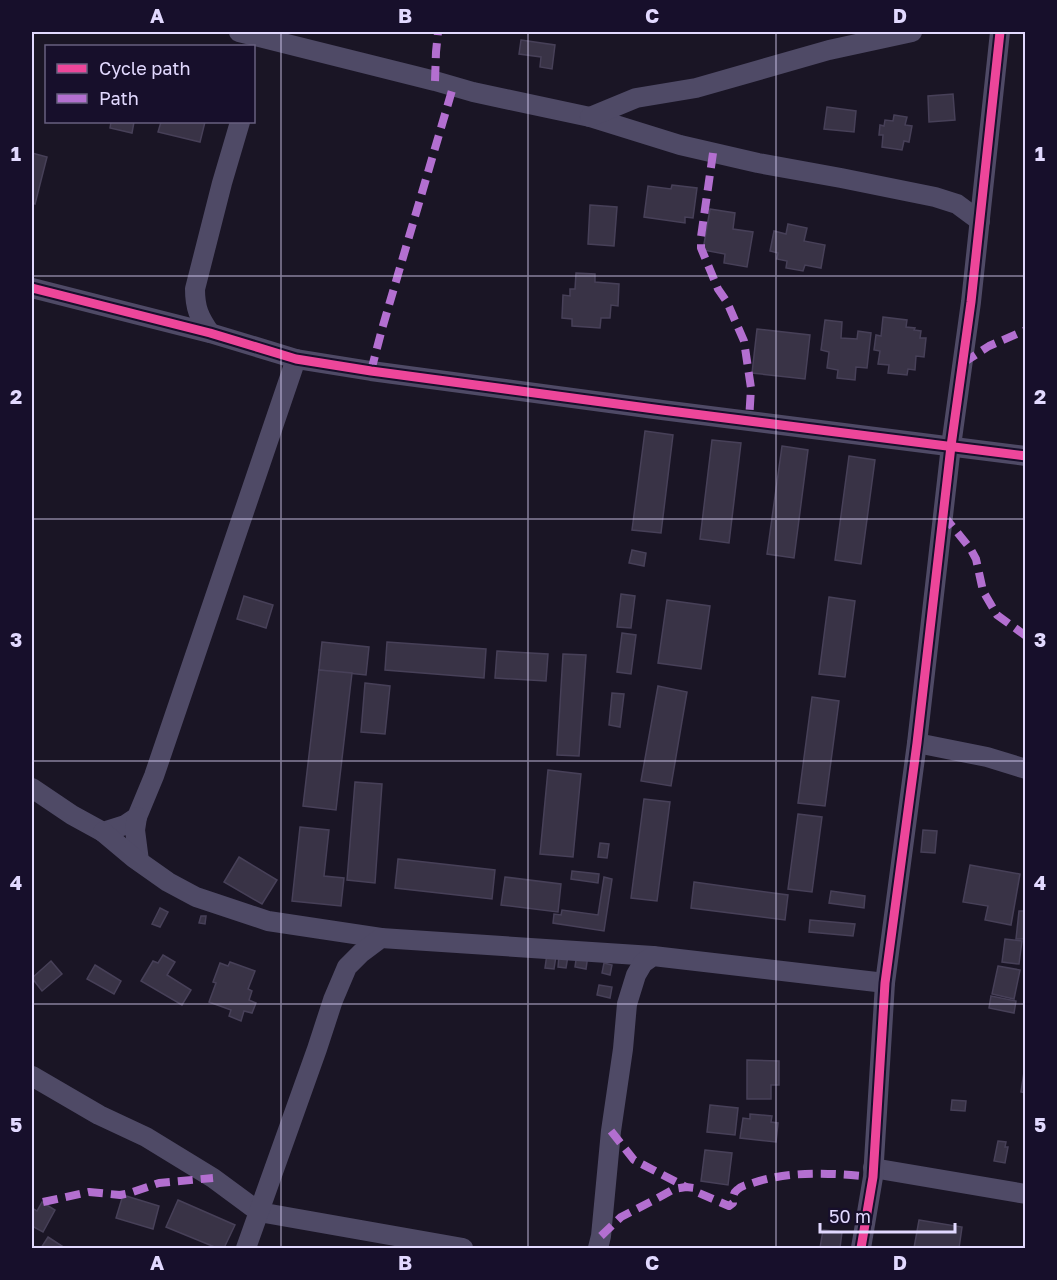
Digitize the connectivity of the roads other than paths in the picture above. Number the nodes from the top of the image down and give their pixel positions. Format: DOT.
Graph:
graph roads {
  1 [pos="238,32"];
  2 [pos="912,32"];
  3 [pos="1000,32"];
  4 [pos="247,45"];
  5 [pos="590,117"];
  6 [pos="240,123"];
  7 [pos="980,221"];
  8 [pos="32,288"];
  9 [pos="210,333"];
  10 [pos="296,359"];
  11 [pos="951,446"];
  12 [pos="1026,456"];
  13 [pos="917,743"];
  14 [pos="1026,769"];
  15 [pos="32,788"];
  16 [pos="137,818"];
  17 [pos="103,832"];
  18 [pos="139,861"];
  19 [pos="381,938"];
  20 [pos="653,956"];
  21 [pos="885,983"];
  22 [pos="32,1076"];
  23 [pos="873,1168"];
  24 [pos="1026,1194"];
  25 [pos="259,1212"];
  26 [pos="246,1248"];
  27 [pos="463,1248"];
  28 [pos="598,1248"];
  29 [pos="861,1248"];
  1 -- 4 [label="street"];
  1 -- 5 [label="street"];
  2 -- 5 [label="street"];
  3 -- 7 [label="street"];
  5 -- 7 [label="street"];
  6 -- 9 [label="street"];
  7 -- 11 [label="street"];
  8 -- 9 [label="street"];
  9 -- 10 [label="street"];
  10 -- 11 [label="street"];
  10 -- 16 [label="street"];
  11 -- 12 [label="street"];
  11 -- 13 [label="street"];
  13 -- 14 [label="street"];
  13 -- 21 [label="street"];
  15 -- 17 [label="street"];
  16 -- 17 [label="street"];
  16 -- 18 [label="street"];
  17 -- 18 [label="street"];
  18 -- 19 [label="street"];
  19 -- 20 [label="street"];
  19 -- 25 [label="street"];
  20 -- 21 [label="street"];
  20 -- 28 [label="street"];
  21 -- 23 [label="street"];
  22 -- 25 [label="street"];
  23 -- 24 [label="street"];
  23 -- 29 [label="street"];
  25 -- 26 [label="street"];
  25 -- 27 [label="street"];
}
